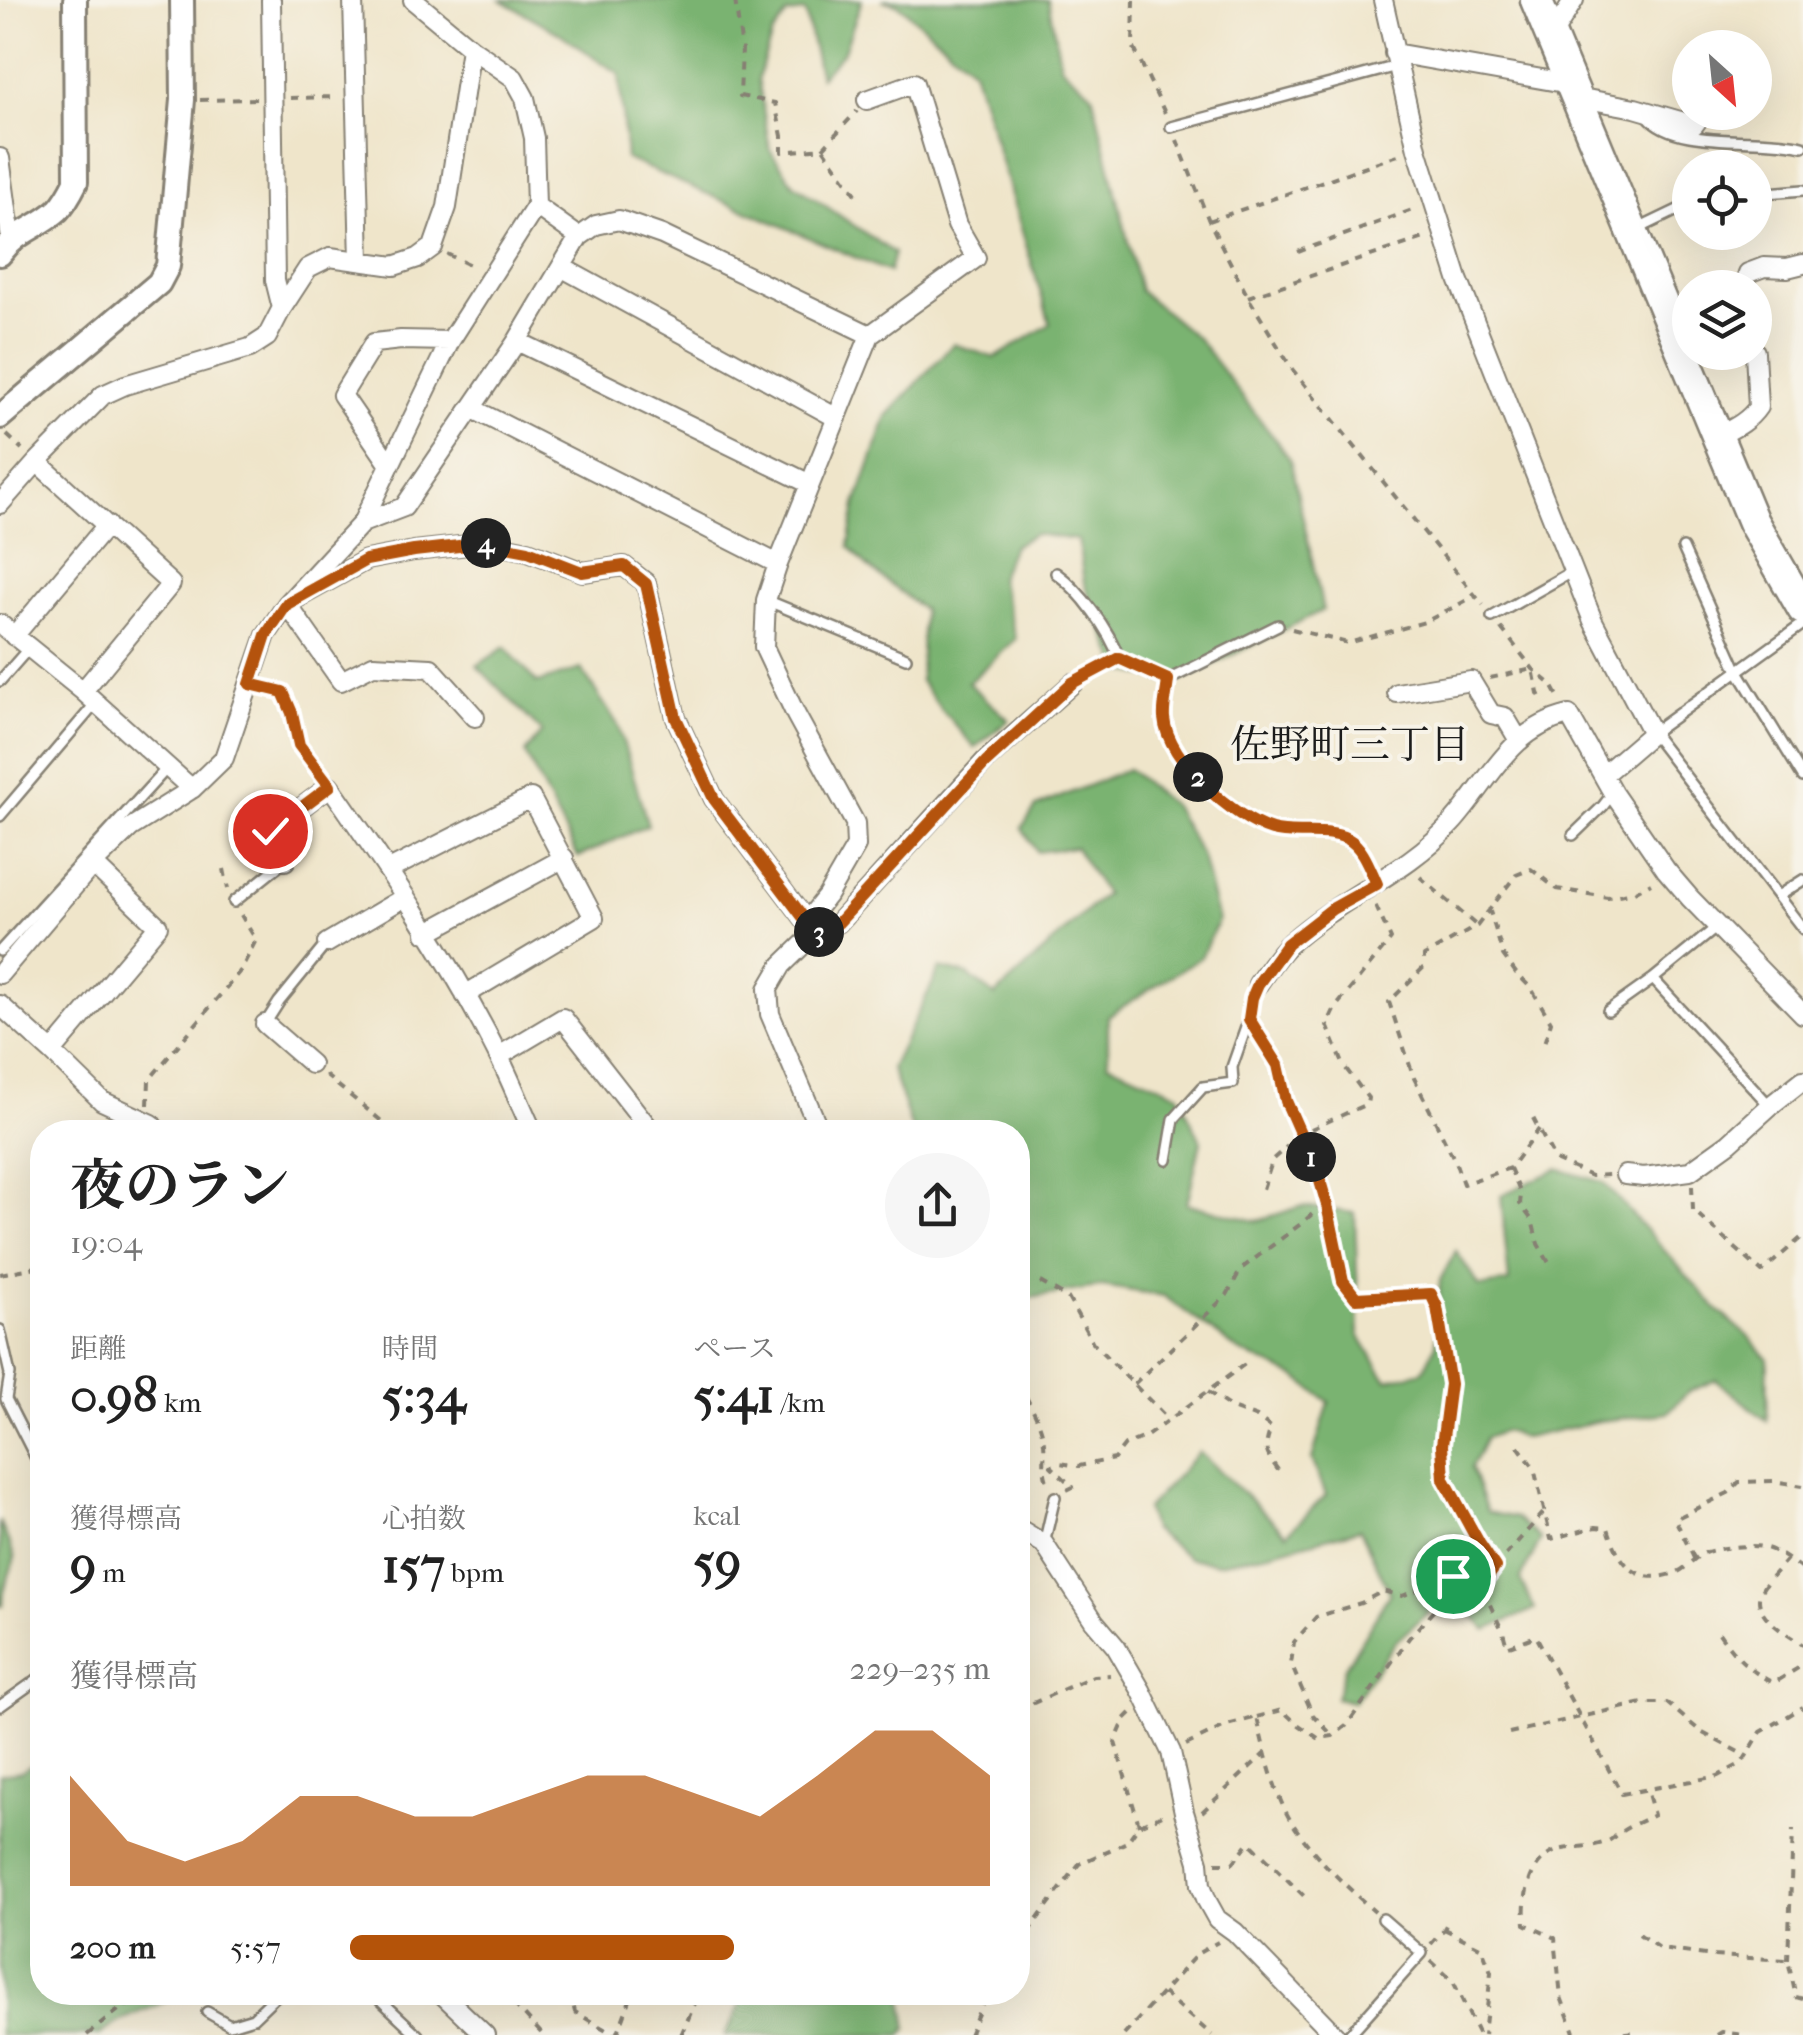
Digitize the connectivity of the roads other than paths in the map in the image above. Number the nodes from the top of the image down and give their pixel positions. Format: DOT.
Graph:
graph roads {
  1 [pos="74,0"];
  2 [pos="182,0"];
  3 [pos="271,0"];
  4 [pos="353,0"];
  5 [pos="413,0"];
  6 [pos="1383,0"];
  7 [pos="1536,0"];
  8 [pos="1574,0"];
  9 [pos="1550,36"];
  10 [pos="471,48"];
  11 [pos="1395,59"];
  12 [pos="1573,90"];
  13 [pos="867,100"];
  14 [pos="1644,112"];
  15 [pos="1672,119"];
  16 [pos="1172,127"];
  17 [pos="1803,146"];
  18 [pos="0,158"];
  19 [pos="1803,190"];
  20 [pos="1772,193"];
  21 [pos="536,206"];
  22 [pos="1672,213"];
  23 [pos="1632,232"];
  24 [pos="579,237"];
  25 [pos="6,247"];
  26 [pos="360,261"];
  27 [pos="1803,264"];
  28 [pos="561,267"];
  29 [pos="1755,270"];
  30 [pos="282,308"];
  31 [pos="870,334"];
  32 [pos="450,341"];
  33 [pos="518,341"];
  34 [pos="1756,370"];
  35 [pos="471,408"];
  36 [pos="0,417"];
  37 [pos="837,418"];
  38 [pos="1717,437"];
  39 [pos="37,462"];
  40 [pos="390,465"];
  41 [pos="810,484"];
  42 [pos="0,504"];
  43 [pos="362,523"];
  44 [pos="107,525"];
  45 [pos="1683,548"];
  46 [pos="778,564"];
  47 [pos="1573,572"];
  48 [pos="1056,574"];
  49 [pos="766,600"];
  50 [pos="287,604"];
  51 [pos="1803,609"];
  52 [pos="1492,617"];
  53 [pos="1803,624"];
  54 [pos="1278,625"];
  55 [pos="14,636"];
  56 [pos="906,658"];
  57 [pos="1119,658"];
  58 [pos="1738,671"];
  59 [pos="0,681"];
  60 [pos="1072,683"];
  61 [pos="1397,692"];
  62 [pos="89,697"];
  63 [pos="475,717"];
  64 [pos="1652,733"];
  65 [pos="1518,739"];
  66 [pos="168,768"];
  67 [pos="1603,775"];
  68 [pos="1803,777"];
  69 [pos="192,789"];
  70 [pos="1614,792"];
  71 [pos="0,816"];
  72 [pos="1305,832"];
  73 [pos="1573,835"];
  74 [pos="564,858"];
  75 [pos="286,861"];
  76 [pos="93,864"];
  77 [pos="389,870"];
  78 [pos="1803,880"];
  79 [pos="1372,886"];
  80 [pos="1778,896"];
  81 [pos="405,897"];
  82 [pos="234,902"];
  83 [pos="1718,925"];
  84 [pos="811,927"];
  85 [pos="1803,929"];
  86 [pos="426,933"];
  87 [pos="327,943"];
  88 [pos="0,951"];
  89 [pos="0,974"];
  90 [pos="1653,979"];
  91 [pos="1258,984"];
  92 [pos="466,995"];
  93 [pos="0,1005"];
  94 [pos="1608,1011"];
  95 [pos="1803,1014"];
  96 [pos="1249,1019"];
  97 [pos="265,1024"];
  98 [pos="52,1052"];
  99 [pos="499,1056"];
  100 [pos="311,1064"];
  101 [pos="1803,1080"];
  102 [pos="1770,1106"];
  103 [pos="151,1120"];
  104 [pos="528,1120"];
  105 [pos="643,1120"];
  106 [pos="815,1120"];
  107 [pos="1167,1160"];
  108 [pos="1318,1174"];
  109 [pos="1624,1175"];
  110 [pos="0,1330"];
  111 [pos="30,1446"];
  112 [pos="1055,1496"];
  113 [pos="1030,1535"];
  114 [pos="1044,1544"];
  115 [pos="30,1685"];
  116 [pos="0,1706"];
  117 [pos="1382,1918"];
  118 [pos="266,2005"];
  119 [pos="386,2005"];
  120 [pos="454,2005"];
  121 [pos="207,2012"];
  122 [pos="418,2035"];
  123 [pos="485,2035"];
  124 [pos="1335,2035"];
  125 [pos="1349,2035"];
  1 -- 25 [label="street"];
  2 -- 36 [label="street"];
  3 -- 30 [label="street"];
  4 -- 26 [label="street"];
  5 -- 10 [label="street"];
  6 -- 11 [label="street"];
  7 -- 9 [label="main road"];
  8 -- 9 [label="street"];
  9 -- 12 [label="main road"];
  10 -- 21 [label="street"];
  10 -- 26 [label="street"];
  11 -- 12 [label="street"];
  11 -- 16 [label="lane"];
  11 -- 47 [label="street"];
  12 -- 14 [label="street"];
  12 -- 23 [label="main road"];
  13 -- 31 [label="street"];
  14 -- 15 [label="street"];
  14 -- 17 [label="lane"];
  18 -- 25 [label="street"];
  19 -- 20 [label="lane"];
  21 -- 24 [label="street"];
  21 -- 32 [label="street"];
  22 -- 23 [label="lane"];
  23 -- 38 [label="main road"];
  24 -- 28 [label="street"];
  24 -- 31 [label="street"];
  26 -- 30 [label="street"];
  27 -- 29 [label="street"];
  28 -- 33 [label="street"];
  28 -- 37 [label="street"];
  30 -- 39 [label="street"];
  31 -- 37 [label="street"];
  32 -- 40 [label="street"];
  32 -- 40 [label="street"];
  33 -- 35 [label="street"];
  33 -- 41 [label="street"];
  34 -- 38 [label="street"];
  35 -- 43 [label="street"];
  35 -- 46 [label="street"];
  37 -- 41 [label="street"];
  38 -- 51 [label="main road"];
  39 -- 42 [label="street"];
  39 -- 44 [label="street"];
  40 -- 43 [label="street"];
  41 -- 46 [label="street"];
  43 -- 50 [label="street"];
  44 -- 55 [label="street"];
  44 -- 62 [label="street"];
  45 -- 58 [label="lane"];
  46 -- 49 [label="street"];
  47 -- 52 [label="lane"];
  47 -- 64 [label="street"];
  48 -- 57 [label="lane"];
  49 -- 56 [label="lane"];
  49 -- 84 [label="street"];
  50 -- 63 [label="street"];
  50 -- 69 [label="street"];
  50 -- 84 [label="street"];
  53 -- 58 [label="lane"];
  54 -- 57 [label="lane"];
  55 -- 59 [label="lane"];
  55 -- 62 [label="street"];
  57 -- 60 [label="lane"];
  58 -- 64 [label="lane"];
  58 -- 68 [label="lane"];
  60 -- 84 [label="street"];
  61 -- 65 [label="street"];
  62 -- 66 [label="street"];
  62 -- 71 [label="lane"];
  64 -- 67 [label="street"];
  64 -- 80 [label="lane"];
  65 -- 67 [label="street"];
  65 -- 79 [label="street"];
  66 -- 69 [label="street"];
  66 -- 88 [label="lane"];
  67 -- 70 [label="street"];
  69 -- 76 [label="street"];
  70 -- 73 [label="lane"];
  70 -- 83 [label="street"];
  72 -- 79 [label="lane"];
  74 -- 77 [label="street"];
  74 -- 86 [label="street"];
  74 -- 92 [label="street"];
  75 -- 77 [label="street"];
  75 -- 82 [label="lane"];
  76 -- 89 [label="street"];
  76 -- 98 [label="street"];
  77 -- 81 [label="street"];
  78 -- 80 [label="lane"];
  79 -- 91 [label="street"];
  80 -- 85 [label="lane"];
  81 -- 86 [label="street"];
  81 -- 87 [label="street"];
  83 -- 90 [label="lane"];
  83 -- 95 [label="street"];
  84 -- 106 [label="street"];
  86 -- 92 [label="street"];
  87 -- 97 [label="lane"];
  90 -- 94 [label="lane"];
  90 -- 102 [label="lane"];
  91 -- 96 [label="lane"];
  92 -- 99 [label="street"];
  93 -- 98 [label="street"];
  96 -- 107 [label="lane"];
  96 -- 108 [label="lane"];
  97 -- 100 [label="street"];
  98 -- 103 [label="street"];
  99 -- 104 [label="street"];
  99 -- 105 [label="street"];
  101 -- 102 [label="street"];
  102 -- 109 [label="street"];
  110 -- 111 [label="lane"];
  112 -- 114 [label="lane"];
  113 -- 114 [label="street"];
  114 -- 124 [label="street"];
  115 -- 116 [label="lane"];
  117 -- 125 [label="lane"];
  118 -- 121 [label="lane"];
  119 -- 122 [label="lane"];
  120 -- 123 [label="street"];
}
